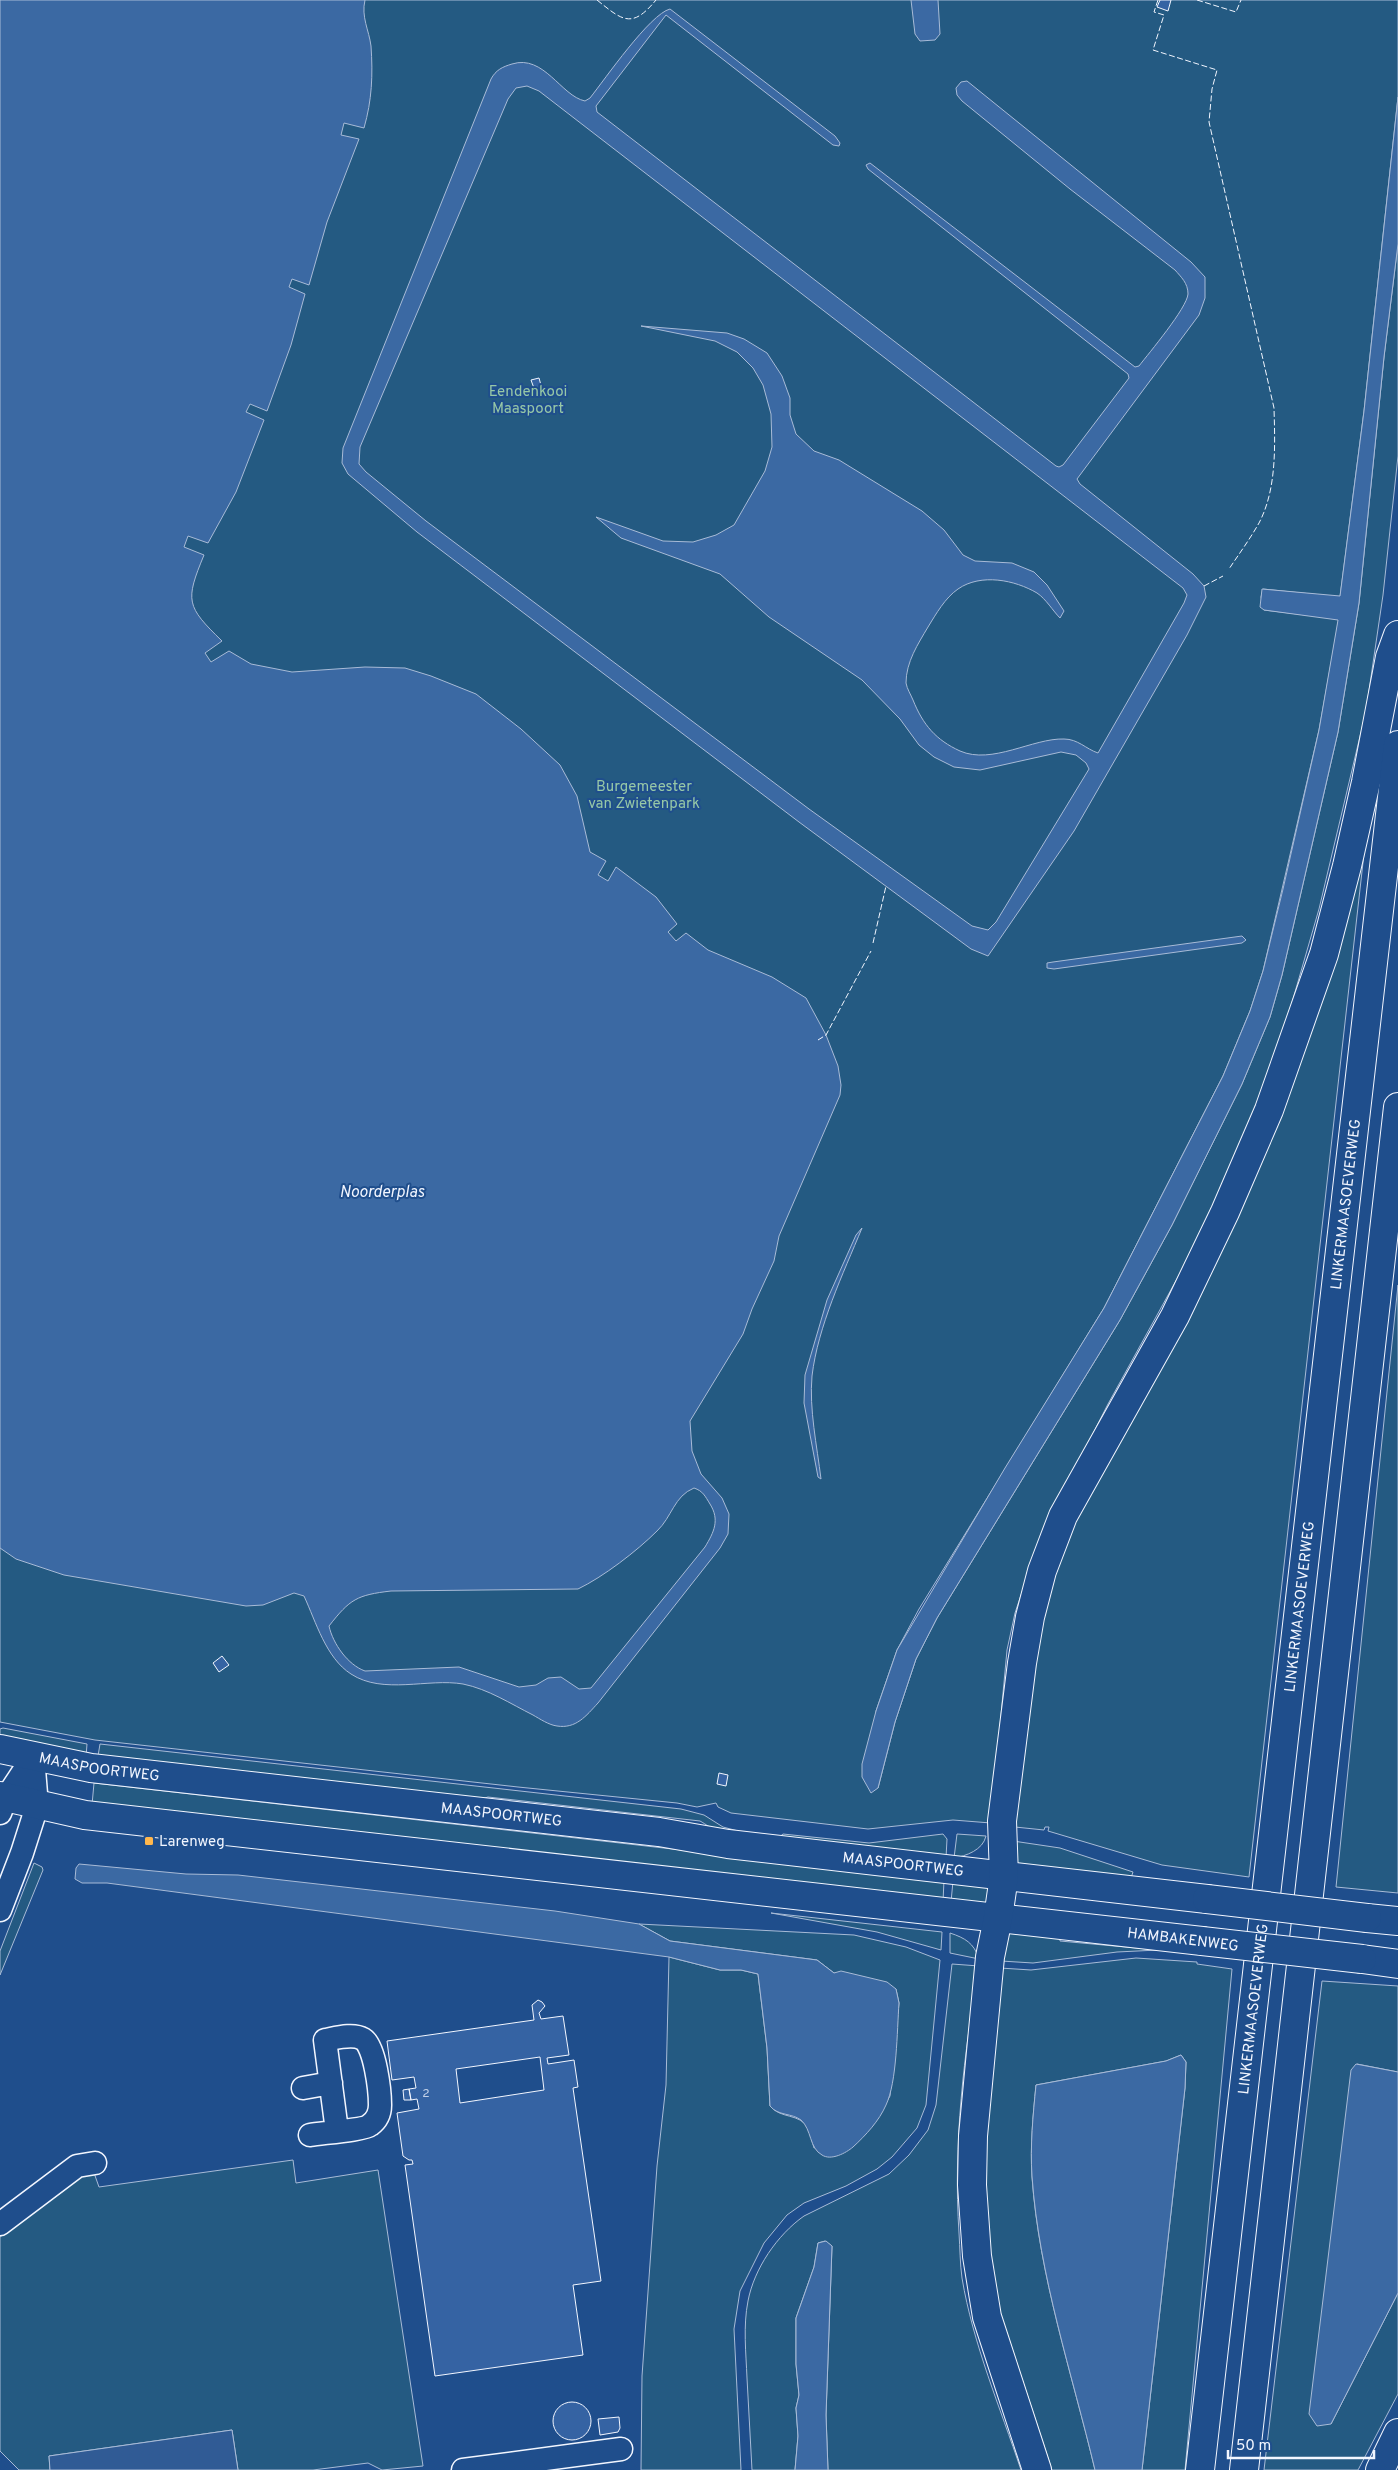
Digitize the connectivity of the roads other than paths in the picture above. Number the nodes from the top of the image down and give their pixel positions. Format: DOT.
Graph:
graph roads {
  1 [pos="1398,635"];
  2 [pos="1398,745"];
  3 [pos="1398,1107"];
  4 [pos="0,1749"];
  5 [pos="33,1757"];
  6 [pos="2,1802"];
  7 [pos="37,1806"];
  8 [pos="1004,1876"];
  9 [pos="0,1910"];
  10 [pos="998,1918"];
  11 [pos="1398,1921"];
  12 [pos="1398,1964"];
  13 [pos="331,2083"];
  14 [pos="303,2088"];
  15 [pos="337,2131"];
  16 [pos="310,2134"];
  17 [pos="95,2163"];
  18 [pos="0,2224"];
  19 [pos="1398,2433"];
  20 [pos="621,2449"];
  21 [pos="463,2470"];
  22 [pos="1037,2470"];
  23 [pos="1200,2470"];
  24 [pos="1244,2470"];
  25 [pos="1380,2470"];
  1 -- 8 [label="main road"];
  2 -- 23 [label="main road, LINKERMAASOEVERWEG"];
  3 -- 24 [label="main road"];
  4 -- 5 [label="main road, MAASPOORTWEG"];
  5 -- 6 [label="street"];
  5 -- 7 [label="street"];
  5 -- 8 [label="main road, MAASPOORTWEG"];
  6 -- 7 [label="main road"];
  7 -- 9 [label="street"];
  7 -- 10 [label="main road"];
  8 -- 10 [label="main road"];
  8 -- 11 [label="main road, bridge"];
  10 -- 12 [label="main road, HAMBAKENWEG, bridge"];
  10 -- 22 [label="main road"];
  13 -- 14 [label="street"];
  13 -- 15 [label="street"];
  13 -- 15 [label="street"];
  15 -- 16 [label="street"];
  17 -- 18 [label="street"];
  19 -- 25 [label="main road"];
  20 -- 21 [label="street"];
}
